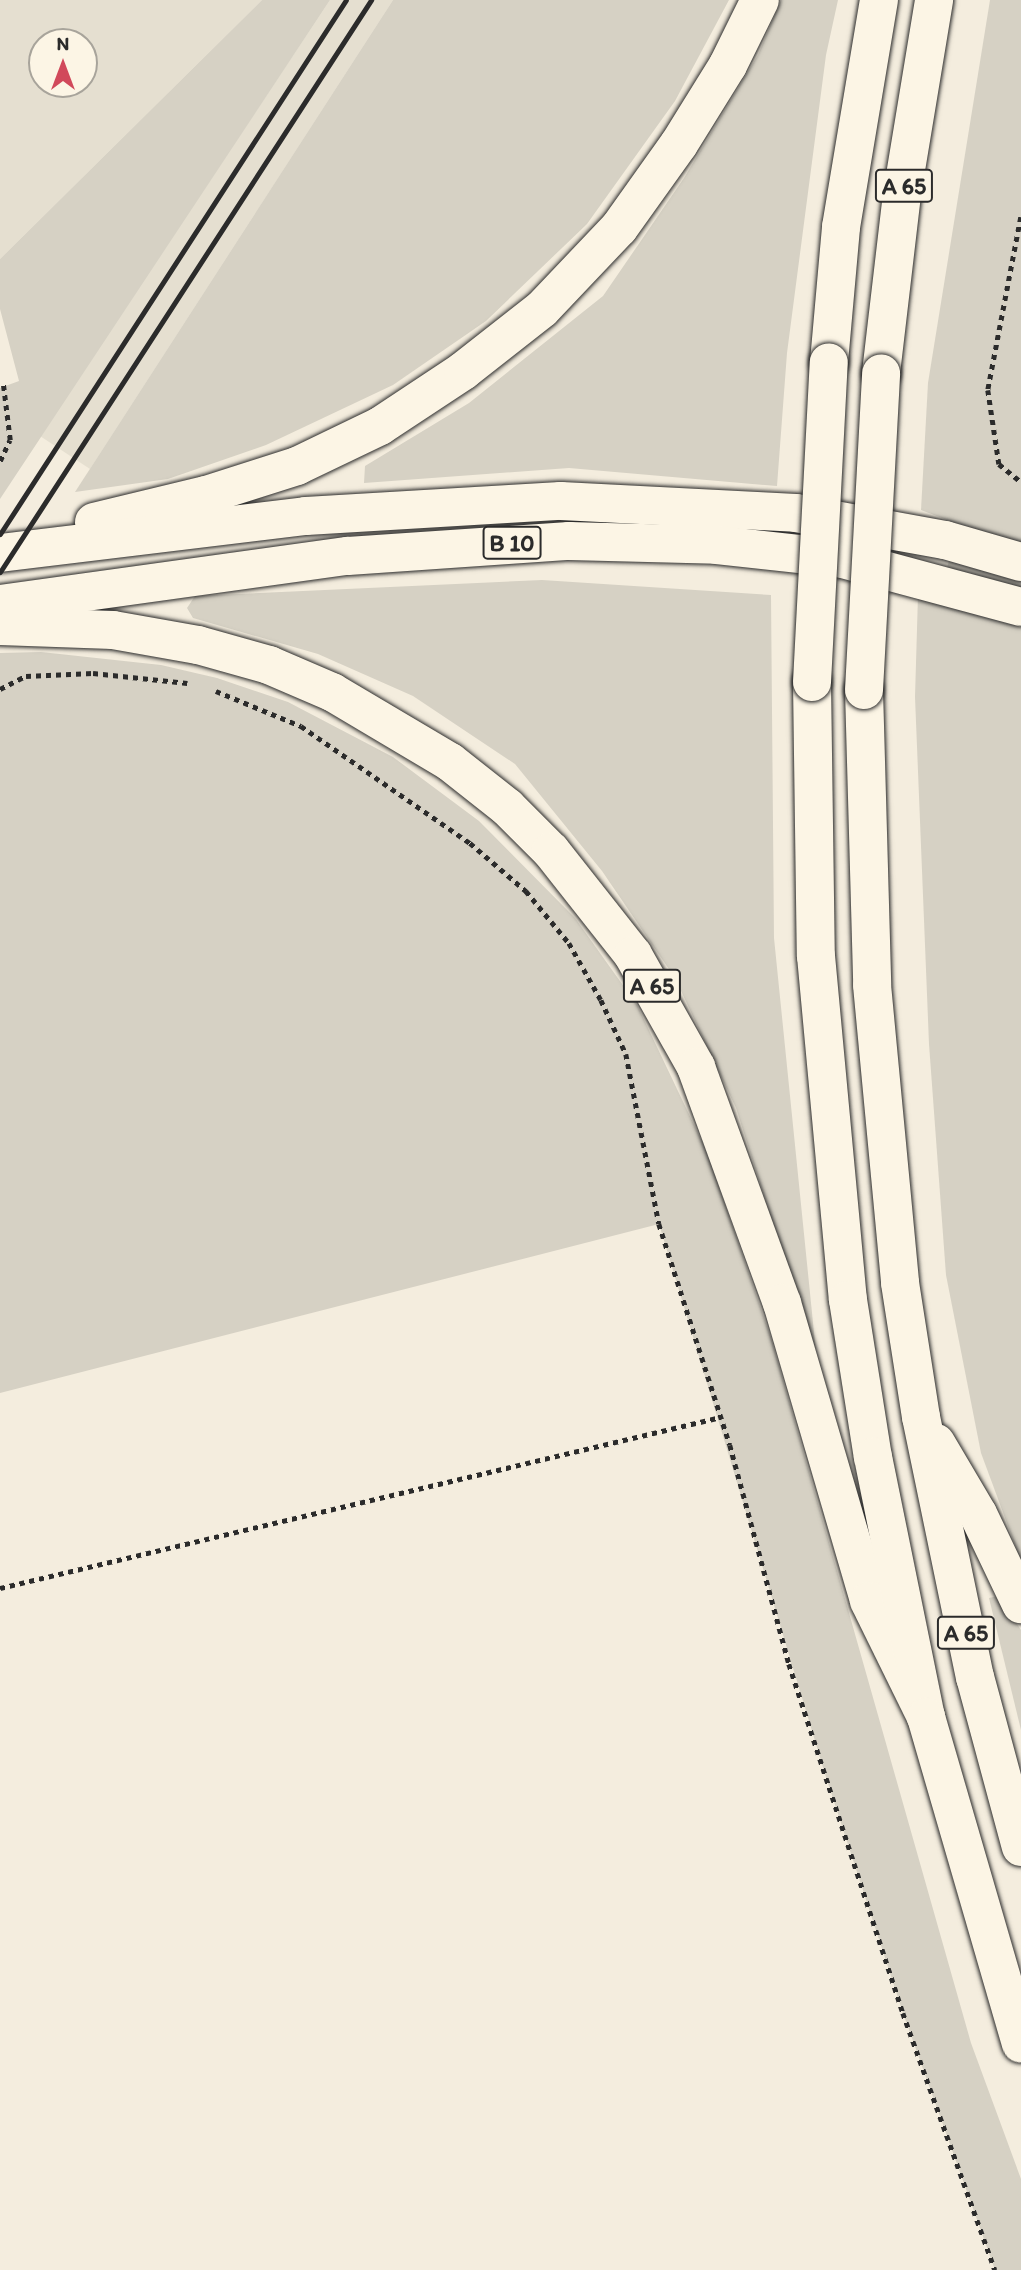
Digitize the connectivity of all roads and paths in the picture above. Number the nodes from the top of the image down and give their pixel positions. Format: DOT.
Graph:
graph roads {
  1 [pos="760,0"];
  2 [pos="879,0"];
  3 [pos="934,0"];
  4 [pos="1021,217"];
  5 [pos="3,383"];
  6 [pos="0,461"];
  7 [pos="1021,482"];
  8 [pos="0,543"];
  9 [pos="0,553"];
  10 [pos="1021,562"];
  11 [pos="0,604"];
  12 [pos="1021,607"];
  13 [pos="0,626"];
  14 [pos="201,684"];
  15 [pos="0,689"];
  16 [pos="213,690"];
  17 [pos="721,1417"];
  18 [pos="921,1417"];
  19 [pos="0,1588"];
  20 [pos="1021,1604"];
  21 [pos="926,1717"];
  22 [pos="1021,1847"];
  23 [pos="1021,2043"];
  24 [pos="995,2270"];
  1 -- 8 [label="highway"];
  2 -- 21 [label="highway, A 65, bridge"];
  3 -- 18 [label="highway, A 65, bridge"];
  4 -- 7 [label="path"];
  5 -- 6 [label="path"];
  9 -- 10 [label="highway, B 10"];
  11 -- 12 [label="highway, B 10"];
  13 -- 21 [label="highway, A 65"];
  14 -- 15 [label="path"];
  16 -- 17 [label="path"];
  17 -- 19 [label="path"];
  17 -- 24 [label="path"];
  18 -- 20 [label="highway, A 65"];
  18 -- 22 [label="highway, A 65"];
  21 -- 23 [label="highway, A 65"];
}
